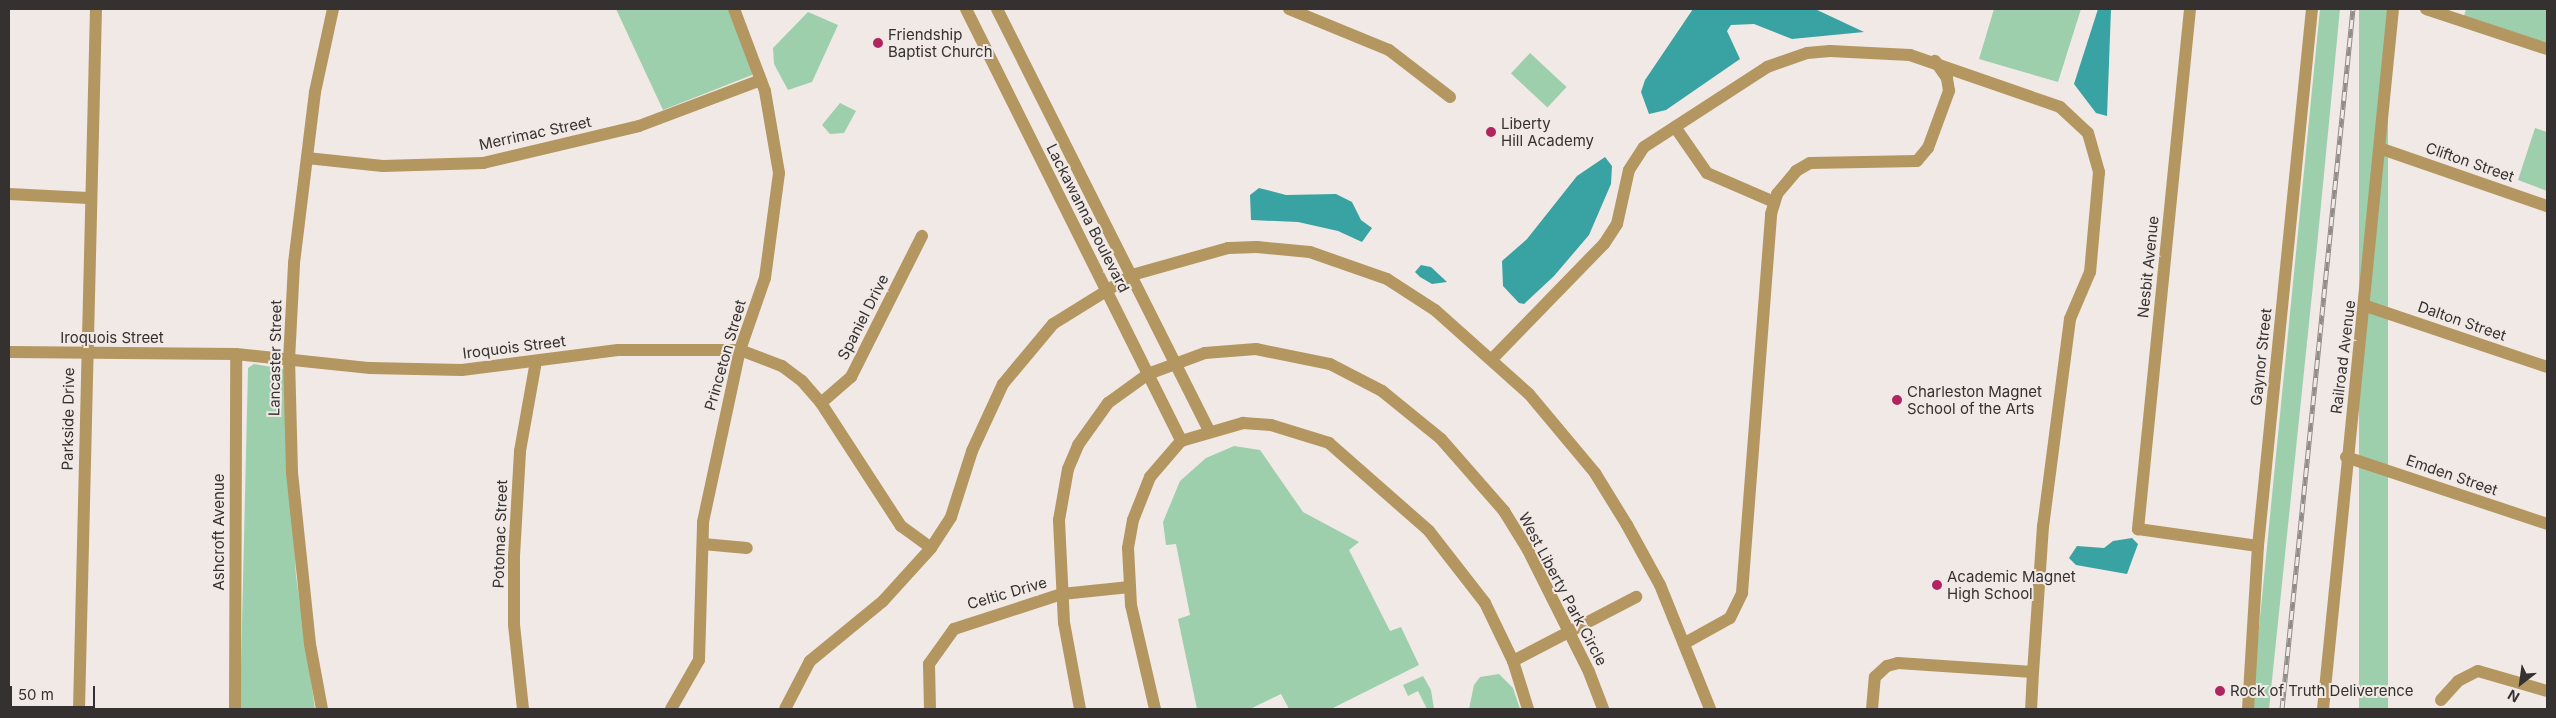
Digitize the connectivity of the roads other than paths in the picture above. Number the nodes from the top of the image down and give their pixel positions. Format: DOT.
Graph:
graph roads {
  1 [pos="96,9"];
  2 [pos="332,9"];
  3 [pos="734,9"];
  4 [pos="966,9"];
  5 [pos="997,9"];
  6 [pos="1289,9"];
  7 [pos="2190,9"];
  8 [pos="2312,9"];
  9 [pos="2393,9"];
  10 [pos="2426,9"];
  11 [pos="2547,49"];
  12 [pos="1934,61"];
  13 [pos="761,80"];
  14 [pos="1450,97"];
  15 [pos="1675,127"];
  16 [pos="2382,149"];
  17 [pos="307,158"];
  18 [pos="9,194"];
  19 [pos="88,198"];
  20 [pos="1774,202"];
  21 [pos="2547,206"];
  22 [pos="922,236"];
  23 [pos="1132,275"];
  24 [pos="1105,288"];
  25 [pos="2366,306"];
  26 [pos="740,350"];
  27 [pos="9,352"];
  28 [pos="236,354"];
  29 [pos="86,355"];
  30 [pos="1492,359"];
  31 [pos="289,360"];
  32 [pos="536,362"];
  33 [pos="1175,363"];
  34 [pos="2547,367"];
  35 [pos="1148,374"];
  36 [pos="821,403"];
  37 [pos="1209,430"];
  38 [pos="1181,441"];
  39 [pos="2346,457"];
  40 [pos="2547,524"];
  41 [pos="703,544"];
  42 [pos="2258,546"];
  43 [pos="747,548"];
  44 [pos="931,548"];
  45 [pos="1130,587"];
  46 [pos="1062,594"];
  47 [pos="1636,597"];
  48 [pos="1570,632"];
  49 [pos="1685,643"];
  50 [pos="1513,661"];
  51 [pos="2033,672"];
  52 [pos="2547,691"];
  53 [pos="2441,700"];
  54 [pos="79,709"];
  55 [pos="235,709"];
  56 [pos="322,709"];
  57 [pos="523,709"];
  58 [pos="671,709"];
  59 [pos="785,709"];
  60 [pos="930,709"];
  61 [pos="1080,709"];
  62 [pos="1155,709"];
  63 [pos="1528,709"];
  64 [pos="1603,709"];
  65 [pos="1710,709"];
  66 [pos="1872,709"];
  67 [pos="2031,709"];
  68 [pos="2248,709"];
  69 [pos="2323,709"];
  1 -- 19 [label="street, Parkside Drive"];
  2 -- 17 [label="street, Lancaster Street"];
  3 -- 13 [label="street, Princeton Street"];
  4 -- 24 [label="street, Lackawanna Boulevard"];
  5 -- 23 [label="street, Lackawanna Boulevard"];
  6 -- 14 [label="street"];
  7 -- 42 [label="street, Nesbit Avenue"];
  8 -- 42 [label="street, Gaynor Street"];
  9 -- 16 [label="street, Railroad Avenue"];
  10 -- 11 [label="street"];
  12 -- 15 [label="street"];
  12 -- 20 [label="street"];
  12 -- 51 [label="street"];
  13 -- 17 [label="street, Merrimac Street"];
  13 -- 26 [label="street, Princeton Street"];
  15 -- 20 [label="street"];
  15 -- 30 [label="street"];
  16 -- 21 [label="street, Clifton Street"];
  16 -- 25 [label="street, Railroad Avenue"];
  17 -- 31 [label="street, Lancaster Street"];
  18 -- 19 [label="street"];
  19 -- 29 [label="street, Parkside Drive"];
  20 -- 49 [label="street"];
  22 -- 36 [label="street, Spaniel Drive"];
  23 -- 24 [label="street"];
  23 -- 30 [label="street"];
  23 -- 33 [label="street, Lackawanna Boulevard"];
  24 -- 35 [label="street, Lackawanna Boulevard"];
  24 -- 44 [label="street"];
  25 -- 34 [label="street, Dalton Street"];
  25 -- 39 [label="street, Railroad Avenue"];
  26 -- 32 [label="street, Iroquois Street"];
  26 -- 36 [label="street, Iroquois Street"];
  26 -- 41 [label="street, Princeton Street"];
  27 -- 29 [label="street, Iroquois Street"];
  28 -- 29 [label="street, Iroquois Street"];
  28 -- 31 [label="street, Iroquois Street"];
  28 -- 55 [label="street, Ashcroft Avenue"];
  29 -- 54 [label="street, Parkside Drive"];
  30 -- 49 [label="street"];
  31 -- 32 [label="street, Iroquois Street"];
  31 -- 56 [label="street, Lancaster Street"];
  32 -- 57 [label="street, Potomac Street"];
  33 -- 35 [label="street, West Liberty Park Circle"];
  33 -- 37 [label="street, Lackawanna Boulevard"];
  33 -- 48 [label="street, West Liberty Park Circle"];
  35 -- 38 [label="street, Lackawanna Boulevard"];
  35 -- 46 [label="street, West Liberty Park Circle"];
  36 -- 44 [label="street, Iroquois Street"];
  37 -- 38 [label="street"];
  37 -- 50 [label="street"];
  38 -- 45 [label="street"];
  39 -- 40 [label="street, Emden Street"];
  39 -- 69 [label="street, Railroad Avenue"];
  41 -- 43 [label="street"];
  41 -- 58 [label="street, Princeton Street"];
  42 -- 68 [label="street, Gaynor Street"];
  44 -- 59 [label="street"];
  45 -- 46 [label="street, Celtic Drive"];
  45 -- 62 [label="street"];
  46 -- 60 [label="street, Celtic Drive"];
  46 -- 61 [label="street, West Liberty Park Circle"];
  47 -- 48 [label="street"];
  48 -- 50 [label="street"];
  48 -- 64 [label="street, West Liberty Park Circle"];
  49 -- 65 [label="street"];
  50 -- 63 [label="street"];
  51 -- 66 [label="street"];
  51 -- 67 [label="street"];
  52 -- 53 [label="street"];
}
